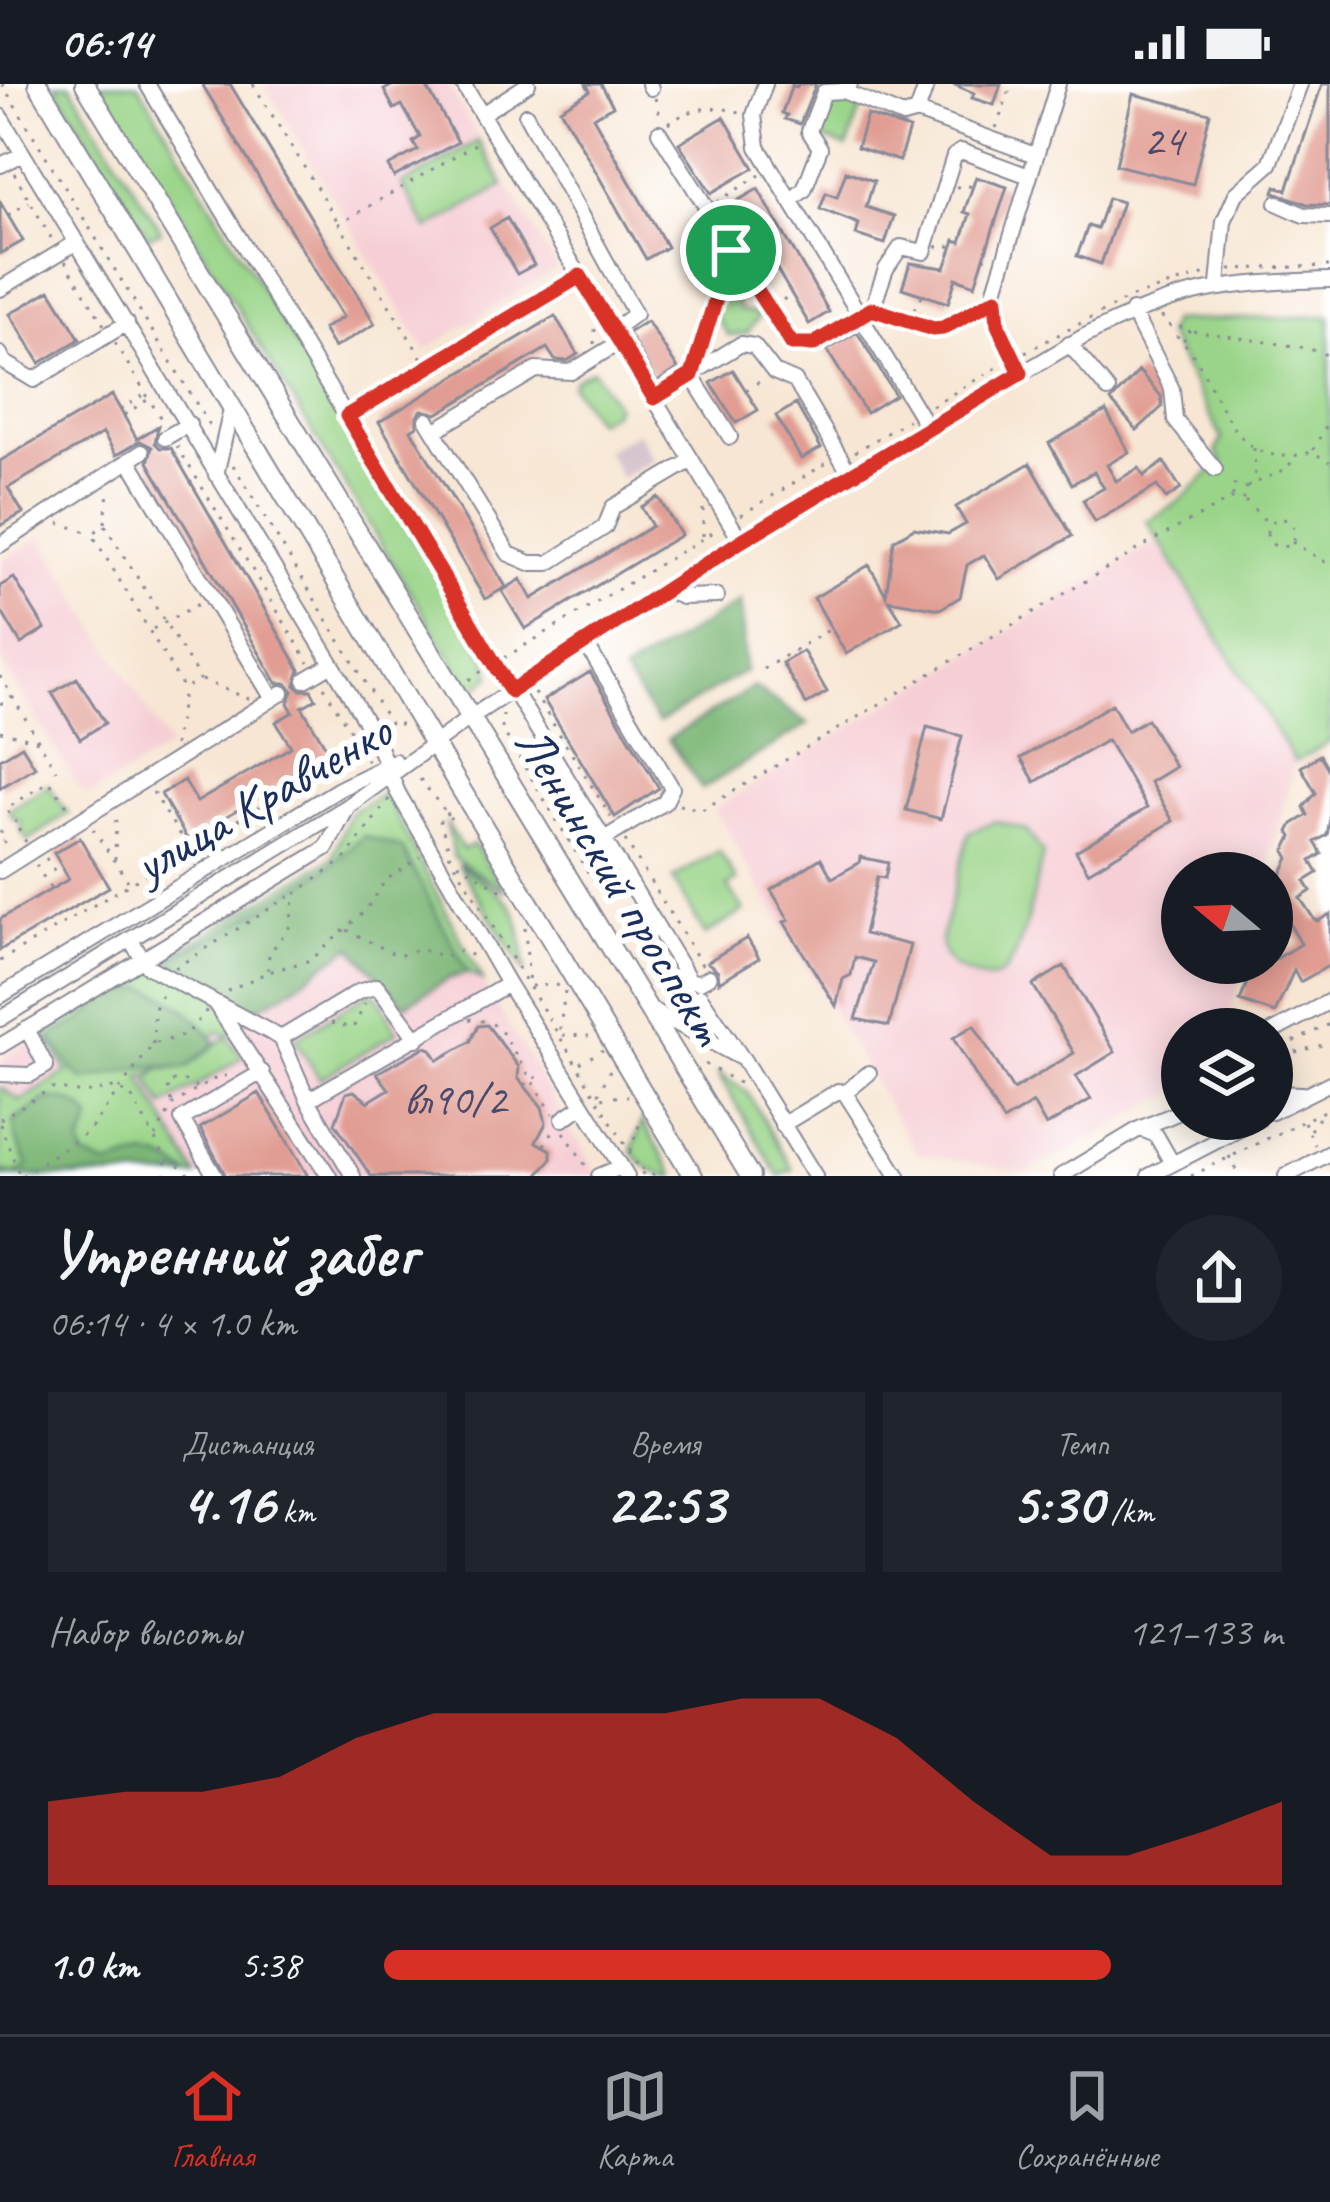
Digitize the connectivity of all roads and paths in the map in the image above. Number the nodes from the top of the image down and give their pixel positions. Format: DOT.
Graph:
graph roads {
  1 [pos="2,84"];
  2 [pos="38,84"];
  3 [pos="85,84"];
  4 [pos="147,84"];
  5 [pos="253,84"];
  6 [pos="464,84"];
  7 [pos="528,84"];
  8 [pos="765,84"];
  9 [pos="927,84"];
  10 [pos="1012,84"];
  11 [pos="1058,84"];
  12 [pos="1300,84"];
  13 [pos="650,86"];
  14 [pos="846,88"];
  15 [pos="916,112"];
  16 [pos="482,114"];
  17 [pos="526,115"];
  18 [pos="754,115"];
  19 [pos="0,116"];
  20 [pos="995,130"];
  21 [pos="658,132"];
  22 [pos="494,134"];
  23 [pos="23,154"];
  24 [pos="1035,154"];
  25 [pos="5,164"];
  26 [pos="1029,176"];
  27 [pos="748,182"];
  28 [pos="973,186"];
  29 [pos="950,188"];
  30 [pos="30,201"];
  31 [pos="790,201"];
  32 [pos="1277,203"];
  33 [pos="705,209"];
  34 [pos="8,214"];
  35 [pos="1330,216"];
  36 [pos="339,224"];
  37 [pos="77,242"];
  38 [pos="952,246"];
  39 [pos="931,248"];
  40 [pos="731,250"];
  41 [pos="60,253"];
  42 [pos="985,256"];
  43 [pos="986,266"];
  44 [pos="580,276"];
  45 [pos="1330,280"];
  46 [pos="1218,286"];
  47 [pos="0,289"];
  48 [pos="86,295"];
  49 [pos="922,295"];
  50 [pos="996,299"];
  51 [pos="1162,307"];
  52 [pos="1132,311"];
  53 [pos="866,313"];
  54 [pos="907,321"];
  55 [pos="127,323"];
  56 [pos="1178,329"];
  57 [pos="1191,331"];
  58 [pos="616,336"];
  59 [pos="1183,340"];
  60 [pos="1069,344"];
  61 [pos="0,354"];
  62 [pos="1330,356"];
  63 [pos="428,368"];
  64 [pos="774,372"];
  65 [pos="1021,373"];
  66 [pos="692,375"];
  67 [pos="746,390"];
  68 [pos="1108,390"];
  69 [pos="147,397"];
  70 [pos="654,398"];
  71 [pos="232,405"];
  72 [pos="122,412"];
  73 [pos="347,416"];
  74 [pos="1330,419"];
  75 [pos="189,424"];
  76 [pos="928,428"];
  77 [pos="730,436"];
  78 [pos="165,438"];
  79 [pos="222,446"];
  80 [pos="1253,446"];
  81 [pos="1312,452"];
  82 [pos="1296,456"];
  83 [pos="692,460"];
  84 [pos="1330,462"];
  85 [pos="1215,469"];
  86 [pos="110,472"];
  87 [pos="850,474"];
  88 [pos="217,475"];
  89 [pos="704,479"];
  90 [pos="1256,483"];
  91 [pos="1246,488"];
  92 [pos="1233,498"];
  93 [pos="1243,499"];
  94 [pos="41,517"];
  95 [pos="1269,524"];
  96 [pos="105,525"];
  97 [pos="92,534"];
  98 [pos="703,538"];
  99 [pos="741,541"];
  100 [pos="1292,542"];
  101 [pos="0,544"];
  102 [pos="1330,565"];
  103 [pos="667,590"];
  104 [pos="211,596"];
  105 [pos="717,596"];
  106 [pos="168,622"];
  107 [pos="832,628"];
  108 [pos="151,630"];
  109 [pos="586,644"];
  110 [pos="332,664"];
  111 [pos="763,669"];
  112 [pos="0,676"];
  113 [pos="200,679"];
  114 [pos="305,680"];
  115 [pos="184,689"];
  116 [pos="515,695"];
  117 [pos="13,696"];
  118 [pos="273,699"];
  119 [pos="0,704"];
  120 [pos="471,717"];
  121 [pos="393,728"];
  122 [pos="0,731"];
  123 [pos="39,740"];
  124 [pos="433,746"];
  125 [pos="360,747"];
  126 [pos="171,763"];
  127 [pos="56,770"];
  128 [pos="390,770"];
  129 [pos="420,779"];
  130 [pos="146,780"];
  131 [pos="578,796"];
  132 [pos="116,798"];
  133 [pos="390,799"];
  134 [pos="2,802"];
  135 [pos="665,802"];
  136 [pos="348,806"];
  137 [pos="7,810"];
  138 [pos="1,815"];
  139 [pos="78,818"];
  140 [pos="431,823"];
  141 [pos="16,830"];
  142 [pos="3,833"];
  143 [pos="604,839"];
  144 [pos="1,845"];
  145 [pos="572,845"];
  146 [pos="187,847"];
  147 [pos="32,848"];
  148 [pos="9,856"];
  149 [pos="422,856"];
  150 [pos="452,859"];
  151 [pos="115,860"];
  152 [pos="63,868"];
  153 [pos="0,871"];
  154 [pos="601,873"];
  155 [pos="129,883"];
  156 [pos="51,889"];
  157 [pos="295,894"];
  158 [pos="516,901"];
  159 [pos="525,915"];
  160 [pos="344,928"];
  161 [pos="130,939"];
  162 [pos="142,958"];
  163 [pos="478,958"];
  164 [pos="0,961"];
  165 [pos="268,972"];
  166 [pos="168,976"];
  167 [pos="709,977"];
  168 [pos="508,984"];
  169 [pos="529,986"];
  170 [pos="358,992"];
  171 [pos="0,996"];
  172 [pos="700,996"];
  173 [pos="1330,1000"];
  174 [pos="213,1001"];
  175 [pos="648,1008"];
  176 [pos="464,1012"];
  177 [pos="319,1016"];
  178 [pos="0,1019"];
  179 [pos="1293,1020"];
  180 [pos="1330,1024"];
  181 [pos="27,1029"];
  182 [pos="559,1035"];
  183 [pos="597,1036"];
  184 [pos="281,1038"];
  185 [pos="417,1039"];
  186 [pos="1330,1043"];
  187 [pos="153,1044"];
  188 [pos="1293,1044"];
  189 [pos="0,1046"];
  190 [pos="605,1049"];
  191 [pos="1293,1051"];
  192 [pos="743,1060"];
  193 [pos="613,1063"];
  194 [pos="577,1065"];
  195 [pos="258,1067"];
  196 [pos="869,1072"];
  197 [pos="0,1074"];
  198 [pos="541,1075"];
  199 [pos="532,1080"];
  200 [pos="1330,1083"];
  201 [pos="525,1085"];
  202 [pos="119,1089"];
  203 [pos="197,1089"];
  204 [pos="845,1093"];
  205 [pos="1293,1094"];
  206 [pos="1307,1094"];
  207 [pos="633,1096"];
  208 [pos="308,1100"];
  209 [pos="1293,1101"];
  210 [pos="590,1102"];
  211 [pos="173,1104"];
  212 [pos="1328,1109"];
  213 [pos="643,1113"];
  214 [pos="1161,1120"];
  215 [pos="1303,1120"];
  216 [pos="0,1122"];
  217 [pos="561,1122"];
  218 [pos="782,1125"];
  219 [pos="1139,1129"];
  220 [pos="1309,1132"];
  221 [pos="154,1138"];
  222 [pos="1217,1140"];
  223 [pos="544,1145"];
  224 [pos="630,1152"];
  225 [pos="1325,1155"];
  226 [pos="1229,1156"];
  227 [pos="166,1159"];
  228 [pos="1172,1163"];
  229 [pos="629,1170"];
  230 [pos="21,1176"];
  231 [pos="164,1176"];
  232 [pos="189,1176"];
  233 [pos="215,1176"];
  234 [pos="329,1176"];
  235 [pos="353,1176"];
  236 [pos="596,1176"];
  237 [pos="644,1176"];
  238 [pos="656,1176"];
  239 [pos="693,1176"];
  240 [pos="751,1176"];
  241 [pos="815,1176"];
  242 [pos="898,1176"];
  243 [pos="1061,1176"];
  244 [pos="1149,1176"];
  245 [pos="1191,1176"];
  246 [pos="1239,1176"];
  247 [pos="1286,1176"];
  1 -- 79 [label="path"];
  2 -- 71 [label="main road, Ленинский проспект"];
  3 -- 120 [label="main road, Ленинский проспект"];
  4 -- 73 [label="street"];
  5 -- 36 [label="path"];
  6 -- 16 [label="street"];
  7 -- 16 [label="street"];
  8 -- 18 [label="street"];
  9 -- 15 [label="street"];
  10 -- 20 [label="path"];
  11 -- 24 [label="street"];
  12 -- 46 [label="street"];
  13 -- 18 [label="path"];
  14 -- 15 [label="street"];
  14 -- 31 [label="street"];
  15 -- 24 [label="street"];
  16 -- 22 [label="street"];
  17 -- 58 [label="street"];
  18 -- 31 [label="street"];
  19 -- 23 [label="street"];
  21 -- 33 [label="street"];
  22 -- 36 [label="path"];
  22 -- 44 [label="street"];
  23 -- 25 [label="street"];
  23 -- 37 [label="street"];
  24 -- 26 [label="street"];
  25 -- 30 [label="path"];
  26 -- 50 [label="street"];
  26 -- 53 [label="street"];
  27 -- 33 [label="path"];
  28 -- 29 [label="path"];
  30 -- 34 [label="path"];
  30 -- 41 [label="path"];
  31 -- 53 [label="street"];
  32 -- 35 [label="street"];
  33 -- 40 [label="street"];
  36 -- 63 [label="path"];
  37 -- 41 [label="street"];
  37 -- 55 [label="street"];
  38 -- 39 [label="path"];
  40 -- 53 [label="street"];
  40 -- 66 [label="path"];
  41 -- 47 [label="street"];
  41 -- 48 [label="path"];
  42 -- 43 [label="path"];
  44 -- 58 [label="street"];
  44 -- 63 [label="path"];
  45 -- 46 [label="street, улица Кравченко"];
  46 -- 52 [label="street, улица Кравченко"];
  49 -- 54 [label="path"];
  50 -- 54 [label="street"];
  50 -- 65 [label="street"];
  51 -- 56 [label="path"];
  52 -- 60 [label="street, улица Кравченко"];
  52 -- 85 [label="street"];
  53 -- 54 [label="street"];
  53 -- 76 [label="street"];
  55 -- 61 [label="street"];
  55 -- 75 [label="street"];
  56 -- 57 [label="path"];
  56 -- 59 [label="path"];
  57 -- 59 [label="path"];
  57 -- 62 [label="path"];
  58 -- 70 [label="street"];
  58 -- 83 [label="street"];
  59 -- 80 [label="path"];
  60 -- 65 [label="street, улица Кравченко"];
  60 -- 68 [label="street"];
  63 -- 73 [label="path"];
  64 -- 66 [label="street"];
  64 -- 67 [label="path"];
  64 -- 87 [label="street"];
  65 -- 76 [label="street, улица Кравченко"];
  66 -- 70 [label="street"];
  66 -- 77 [label="street"];
  69 -- 72 [label="path"];
  70 -- 83 [label="street"];
  71 -- 79 [label="street"];
  71 -- 124 [label="main road, Ленинский проспект"];
  73 -- 116 [label="street"];
  74 -- 81 [label="path"];
  75 -- 78 [label="street"];
  75 -- 88 [label="street"];
  76 -- 87 [label="street, улица Кравченко"];
  79 -- 88 [label="street"];
  79 -- 121 [label="path"];
  80 -- 82 [label="path"];
  80 -- 90 [label="path"];
  81 -- 82 [label="path"];
  81 -- 84 [label="path"];
  82 -- 90 [label="path"];
  83 -- 89 [label="street"];
  86 -- 94 [label="street"];
  86 -- 96 [label="path"];
  86 -- 104 [label="street"];
  87 -- 99 [label="street, улица Кравченко"];
  88 -- 110 [label="street"];
  89 -- 98 [label="path"];
  89 -- 99 [label="street"];
  90 -- 91 [label="path"];
  91 -- 92 [label="path"];
  91 -- 93 [label="path"];
  92 -- 93 [label="path"];
  92 -- 135 [label="path"];
  93 -- 95 [label="path"];
  94 -- 97 [label="path"];
  94 -- 101 [label="street"];
  95 -- 100 [label="path"];
  95 -- 100 [label="path"];
  96 -- 97 [label="path"];
  96 -- 106 [label="path"];
  97 -- 108 [label="path"];
  99 -- 103 [label="street, улица Кравченко"];
  100 -- 102 [label="path"];
  103 -- 105 [label="street"];
  103 -- 109 [label="street, улица Кравченко"];
  104 -- 106 [label="path"];
  104 -- 118 [label="street"];
  106 -- 108 [label="path"];
  106 -- 113 [label="path"];
  107 -- 111 [label="path"];
  108 -- 115 [label="path"];
  109 -- 116 [label="street, улица Кравченко"];
  109 -- 135 [label="street"];
  110 -- 114 [label="street"];
  110 -- 128 [label="street"];
  112 -- 117 [label="path"];
  113 -- 115 [label="path"];
  113 -- 118 [label="path"];
  115 -- 126 [label="path"];
  116 -- 120 [label="street, улица Кравченко"];
  116 -- 131 [label="street"];
  116 -- 145 [label="path"];
  117 -- 119 [label="path"];
  117 -- 123 [label="path"];
  118 -- 126 [label="street"];
  120 -- 124 [label="street, улица Кравченко"];
  120 -- 175 [label="main road, Ленинский проспект"];
  122 -- 123 [label="path"];
  123 -- 127 [label="path"];
  124 -- 128 [label="street, улица Кравченко"];
  124 -- 239 [label="main road, Ленинский проспект"];
  125 -- 146 [label="path"];
  126 -- 130 [label="street"];
  128 -- 136 [label="street, улица Кравченко"];
  128 -- 168 [label="street"];
  128 -- 171 [label="street, улица Кравченко"];
  129 -- 150 [label="path"];
  130 -- 132 [label="street"];
  130 -- 146 [label="path"];
  131 -- 143 [label="street"];
  131 -- 145 [label="path"];
  132 -- 139 [label="street"];
  132 -- 151 [label="path"];
  133 -- 157 [label="path"];
  134 -- 137 [label="path"];
  135 -- 143 [label="street"];
  136 -- 161 [label="street, улица Кравченко"];
  136 -- 162 [label="street"];
  137 -- 138 [label="path"];
  137 -- 139 [label="path"];
  137 -- 141 [label="path"];
  139 -- 147 [label="street"];
  139 -- 151 [label="path"];
  140 -- 150 [label="path"];
  141 -- 142 [label="path"];
  141 -- 147 [label="path"];
  142 -- 144 [label="path"];
  143 -- 167 [label="street"];
  144 -- 148 [label="path"];
  145 -- 154 [label="path"];
  146 -- 155 [label="path"];
  147 -- 152 [label="path"];
  147 -- 153 [label="street"];
  147 -- 156 [label="path"];
  149 -- 160 [label="path"];
  150 -- 158 [label="path"];
  150 -- 169 [label="path"];
  151 -- 155 [label="path"];
  155 -- 164 [label="path"];
  157 -- 165 [label="path"];
  157 -- 166 [label="path"];
  159 -- 169 [label="path"];
  160 -- 163 [label="path"];
  160 -- 165 [label="path"];
  161 -- 162 [label="street"];
  161 -- 178 [label="street, улица Кравченко"];
  162 -- 166 [label="street"];
  162 -- 181 [label="street"];
  165 -- 174 [label="path"];
  166 -- 174 [label="street"];
  166 -- 187 [label="path"];
  168 -- 176 [label="street"];
  168 -- 210 [label="street"];
  169 -- 182 [label="path"];
  169 -- 182 [label="path"];
  170 -- 177 [label="street"];
  170 -- 177 [label="path"];
  170 -- 185 [label="street"];
  172 -- 192 [label="street"];
  173 -- 179 [label="street"];
  174 -- 184 [label="street"];
  174 -- 187 [label="path"];
  174 -- 195 [label="street"];
  175 -- 192 [label="street"];
  175 -- 240 [label="main road, Ленинский проспект"];
  176 -- 185 [label="street"];
  176 -- 199 [label="path"];
  177 -- 184 [label="street"];
  180 -- 188 [label="path"];
  181 -- 189 [label="street"];
  181 -- 197 [label="street"];
  182 -- 183 [label="path"];
  182 -- 194 [label="path"];
  184 -- 208 [label="street"];
  185 -- 208 [label="street"];
  186 -- 191 [label="path"];
  187 -- 202 [label="path"];
  190 -- 194 [label="path"];
  192 -- 218 [label="street"];
  193 -- 210 [label="path"];
  194 -- 210 [label="path"];
  195 -- 203 [label="path"];
  195 -- 233 [label="street"];
  195 -- 234 [label="street"];
  196 -- 204 [label="street"];
  198 -- 199 [label="path"];
  199 -- 201 [label="path"];
  199 -- 217 [label="path"];
  200 -- 206 [label="street"];
  202 -- 216 [label="path"];
  202 -- 221 [label="path"];
  202 -- 230 [label="path"];
  203 -- 211 [label="path"];
  203 -- 211 [label="path"];
  204 -- 218 [label="street"];
  204 -- 242 [label="street"];
  205 -- 206 [label="street"];
  206 -- 209 [label="street"];
  207 -- 210 [label="path"];
  208 -- 235 [label="street"];
  210 -- 217 [label="street"];
  210 -- 224 [label="path"];
  210 -- 229 [label="street"];
  211 -- 221 [label="path"];
  212 -- 215 [label="path"];
  212 -- 220 [label="path"];
  213 -- 224 [label="path"];
  214 -- 219 [label="street"];
  215 -- 220 [label="path"];
  215 -- 226 [label="path"];
  216 -- 230 [label="path"];
  217 -- 223 [label="path"];
  217 -- 236 [label="path"];
  218 -- 241 [label="street"];
  219 -- 228 [label="street"];
  219 -- 243 [label="street"];
  220 -- 225 [label="path"];
  221 -- 227 [label="path"];
  222 -- 228 [label="street"];
  224 -- 229 [label="path"];
  225 -- 247 [label="street"];
  226 -- 245 [label="path"];
  226 -- 246 [label="path"];
  227 -- 231 [label="path"];
  227 -- 232 [label="path"];
  228 -- 244 [label="street"];
  229 -- 236 [label="street"];
  229 -- 237 [label="path"];
  229 -- 238 [label="path"];
}
